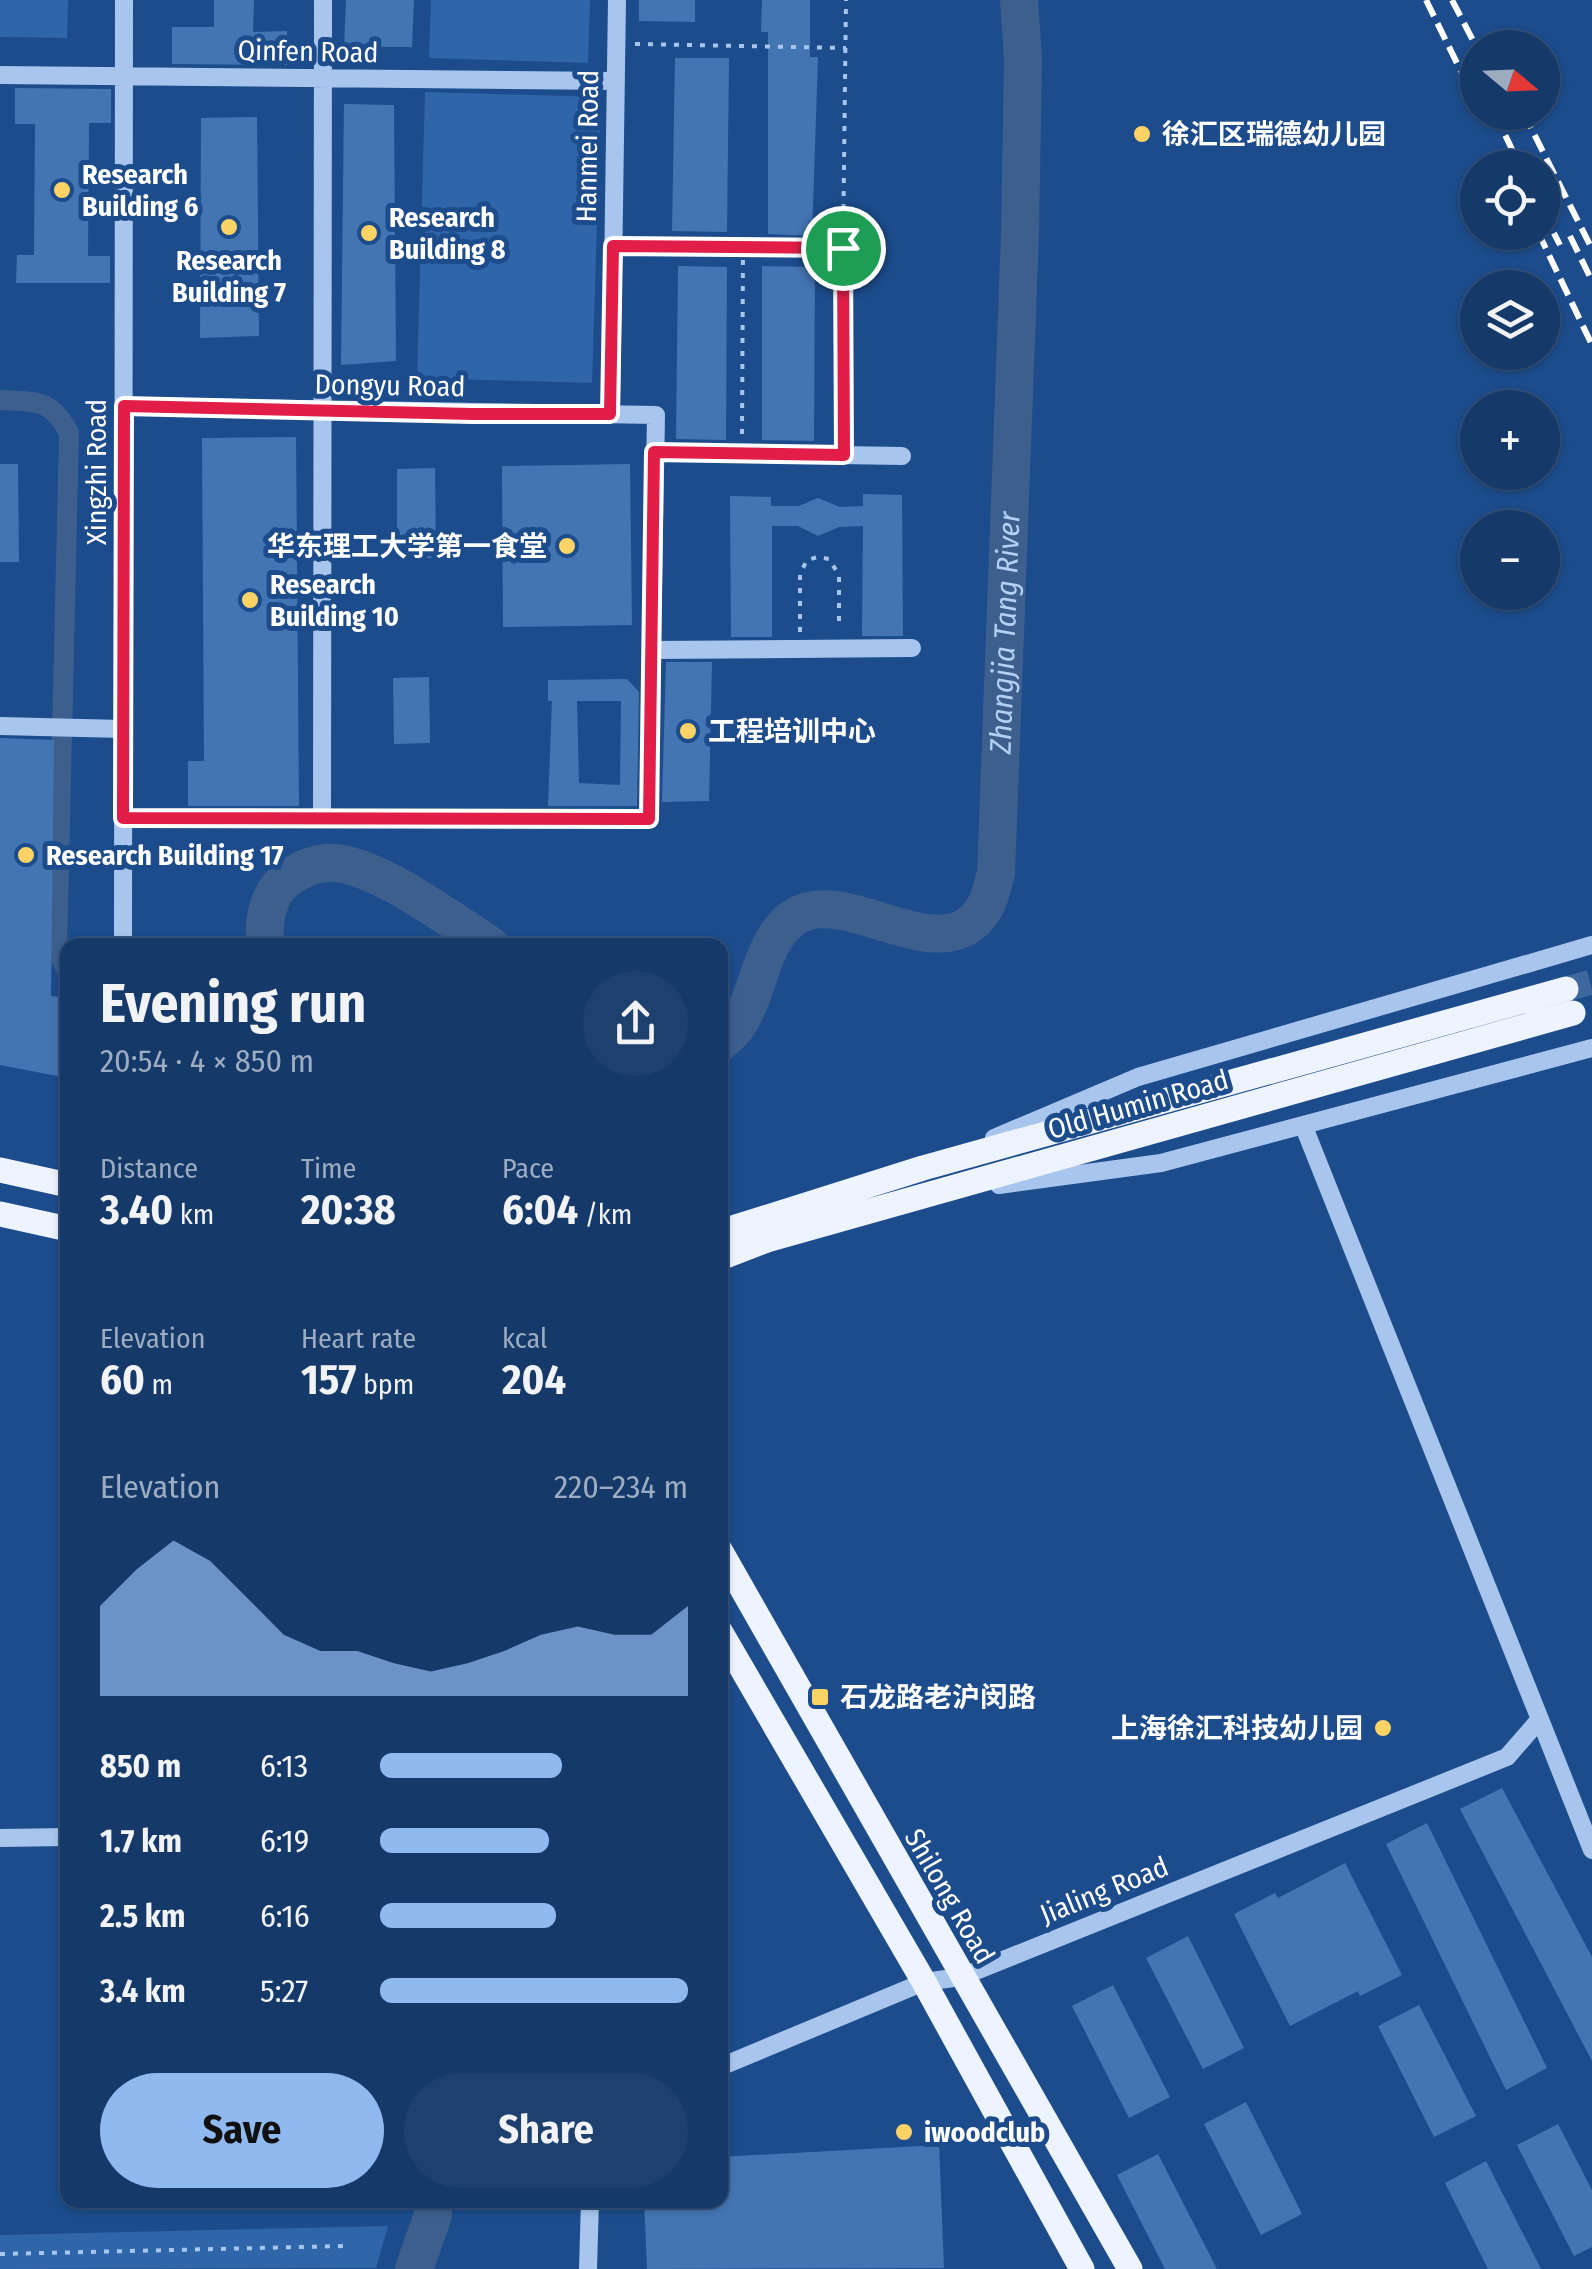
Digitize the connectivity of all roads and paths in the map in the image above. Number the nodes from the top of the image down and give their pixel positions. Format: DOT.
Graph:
graph roads {
  1 [pos="124,0"];
  2 [pos="323,0"];
  3 [pos="617,0"];
  4 [pos="846,0"];
  5 [pos="617,44"];
  6 [pos="846,48"];
  7 [pos="0,75"];
  8 [pos="124,76"];
  9 [pos="320,79"];
  10 [pos="616,81"];
  11 [pos="613,246"];
  12 [pos="743,247"];
  13 [pos="843,248"];
  14 [pos="124,406"];
  15 [pos="321,410"];
  16 [pos="610,414"];
  17 [pos="654,452"];
  18 [pos="742,454"];
  19 [pos="844,455"];
  20 [pos="902,456"];
  21 [pos="912,648"];
  22 [pos="800,649"];
  23 [pos="839,649"];
  24 [pos="652,650"];
  25 [pos="0,726"];
  26 [pos="123,729"];
  27 [pos="123,818"];
  28 [pos="322,819"];
  29 [pos="123,938"];
  30 [pos="1592,946"];
  31 [pos="1592,1048"];
  32 [pos="1304,1127"];
  33 [pos="922,1168"];
  34 [pos="0,1170"];
  35 [pos="60,1183"];
  36 [pos="929,1194"];
  37 [pos="0,1214"];
  38 [pos="60,1227"];
  39 [pos="728,1229"];
  40 [pos="728,1257"];
  41 [pos="728,1564"];
  42 [pos="728,1644"];
  43 [pos="1540,1719"];
  44 [pos="60,1837"];
  45 [pos="0,1838"];
  46 [pos="1592,1850"];
  47 [pos="962,1977"];
  48 [pos="924,1982"];
  49 [pos="728,2064"];
  50 [pos="590,2208"];
  51 [pos="346,2246"];
  52 [pos="0,2254"];
  53 [pos="588,2269"];
  54 [pos="1082,2269"];
  55 [pos="1130,2269"];
  1 -- 8 [label="street, Xingzhi Road"];
  2 -- 9 [label="street"];
  3 -- 5 [label="street, Hanmei Road"];
  4 -- 6 [label="path"];
  5 -- 6 [label="path"];
  5 -- 10 [label="street, Hanmei Road"];
  6 -- 13 [label="path"];
  7 -- 8 [label="street, Qinfen Road"];
  8 -- 9 [label="street, Qinfen Road"];
  8 -- 14 [label="street, Xingzhi Road"];
  9 -- 10 [label="street, Qinfen Road"];
  9 -- 15 [label="street"];
  10 -- 11 [label="street, Hanmei Road"];
  11 -- 12 [label="path"];
  11 -- 16 [label="street, Hanmei Road"];
  12 -- 13 [label="path"];
  12 -- 18 [label="path"];
  13 -- 19 [label="path"];
  14 -- 15 [label="street, Dongyu Road"];
  14 -- 26 [label="street, Xingzhi Road"];
  15 -- 16 [label="street, Dongyu Road"];
  15 -- 28 [label="street"];
  16 -- 17 [label="street, Dongyu Road"];
  17 -- 18 [label="street"];
  17 -- 24 [label="street"];
  18 -- 19 [label="street"];
  19 -- 20 [label="street"];
  21 -- 23 [label="street"];
  22 -- 23 [label="street"];
  22 -- 23 [label="path"];
  22 -- 24 [label="street"];
  24 -- 28 [label="street"];
  25 -- 26 [label="street"];
  26 -- 27 [label="street, Xingzhi Road"];
  27 -- 28 [label="street"];
  27 -- 29 [label="street, Xingzhi Road"];
  30 -- 33 [label="street"];
  31 -- 32 [label="street"];
  32 -- 36 [label="street"];
  32 -- 43 [label="street"];
  33 -- 36 [label="main road, Old Humin Road"];
  33 -- 39 [label="main road, Old Humin Road"];
  34 -- 35 [label="main road"];
  36 -- 40 [label="main road, Old Humin Road"];
  37 -- 38 [label="main road"];
  41 -- 47 [label="main road, Shilong Road"];
  42 -- 48 [label="main road"];
  43 -- 46 [label="street"];
  43 -- 47 [label="street, Jialing Road"];
  44 -- 45 [label="street"];
  47 -- 48 [label="street, Jialing Road"];
  47 -- 55 [label="main road, Shilong Road"];
  48 -- 49 [label="street, Jialing Road"];
  48 -- 54 [label="main road"];
  50 -- 53 [label="street"];
  51 -- 52 [label="path"];
}
